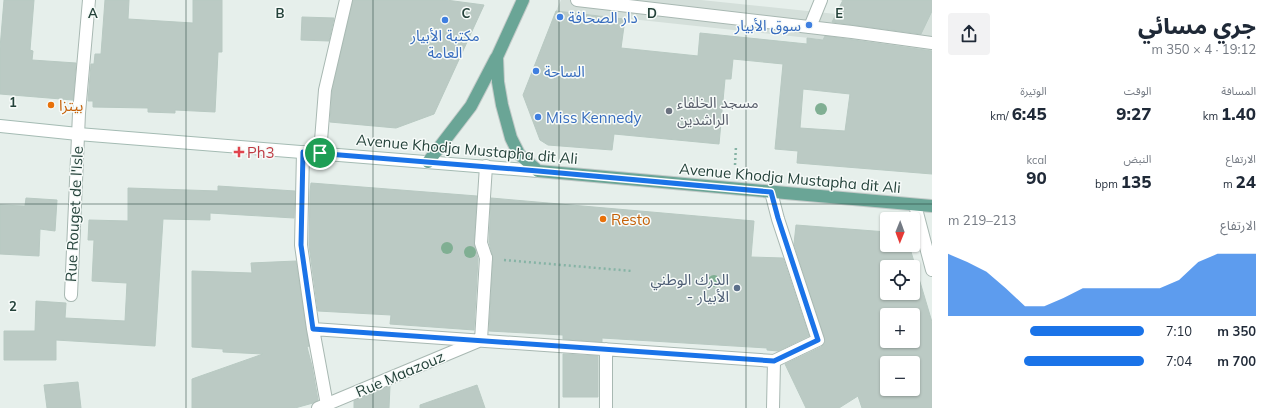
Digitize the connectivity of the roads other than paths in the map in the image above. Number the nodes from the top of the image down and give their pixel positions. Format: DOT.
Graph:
graph roads {
  1 [pos="89,0"];
  2 [pos="346,0"];
  3 [pos="523,0"];
  4 [pos="577,0"];
  5 [pos="821,0"];
  6 [pos="810,27"];
  7 [pos="932,43"];
  8 [pos="497,57"];
  9 [pos="0,126"];
  10 [pos="78,134"];
  11 [pos="303,152"];
  12 [pos="320,153"];
  13 [pos="428,162"];
  14 [pos="486,166"];
  15 [pos="538,171"];
  16 [pos="771,192"];
  17 [pos="914,204"];
  18 [pos="932,206"];
  19 [pos="932,270"];
  20 [pos="71,295"];
  21 [pos="313,329"];
  22 [pos="481,340"];
  23 [pos="606,349"];
  24 [pos="774,361"];
  25 [pos="323,406"];
  26 [pos="606,408"];
  27 [pos="773,408"];
  1 -- 10 [label="street, Rue Rouget de l'Isle"];
  2 -- 12 [label="street"];
  3 -- 8 [label="main road"];
  4 -- 6 [label="street"];
  5 -- 6 [label="street"];
  6 -- 7 [label="street"];
  8 -- 13 [label="main road"];
  8 -- 15 [label="main road"];
  9 -- 10 [label="street, Avenue Khodja Mustapha dit Ali"];
  10 -- 11 [label="street, Avenue Khodja Mustapha dit Ali"];
  10 -- 20 [label="street, Rue Rouget de l'Isle"];
  11 -- 12 [label="street, Avenue Khodja Mustapha dit Ali"];
  11 -- 21 [label="street"];
  12 -- 13 [label="street, Avenue Khodja Mustapha dit Ali"];
  13 -- 14 [label="street, Avenue Khodja Mustapha dit Ali"];
  14 -- 15 [label="street, Avenue Khodja Mustapha dit Ali"];
  14 -- 22 [label="street"];
  15 -- 16 [label="main road, Avenue Khodja Mustapha dit Ali"];
  16 -- 17 [label="main road, Avenue Khodja Mustapha dit Ali"];
  16 -- 24 [label="street"];
  17 -- 18 [label="main road, Avenue Khodja Mustapha dit Ali"];
  17 -- 19 [label="street"];
  21 -- 22 [label="street"];
  21 -- 25 [label="street"];
  22 -- 23 [label="street"];
  22 -- 25 [label="street, Rue Maazouz"];
  23 -- 24 [label="street"];
  23 -- 26 [label="street"];
  24 -- 27 [label="street"];
}
